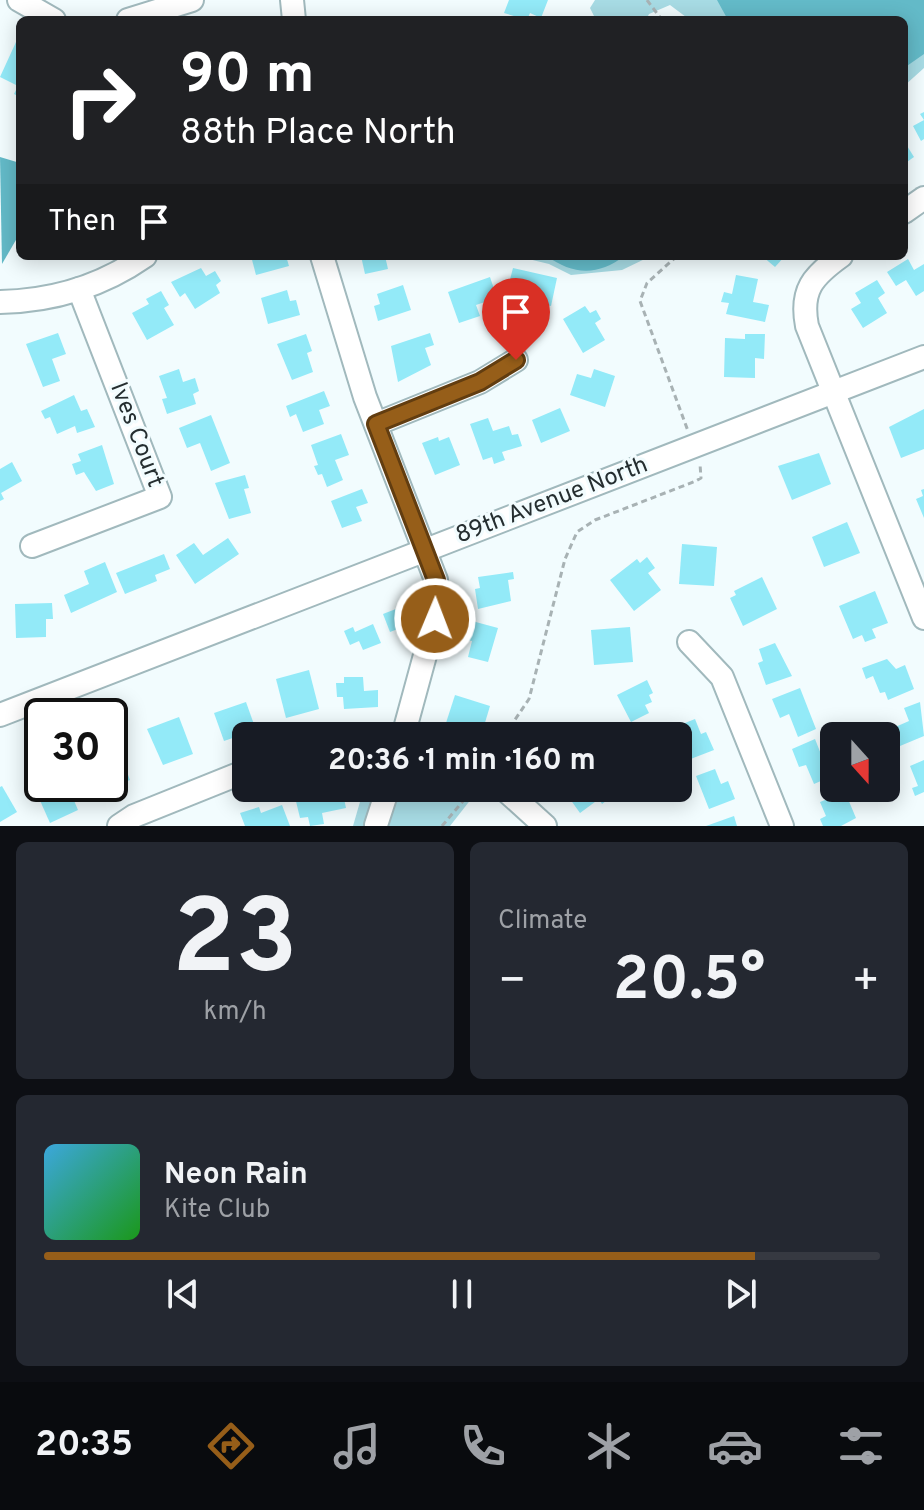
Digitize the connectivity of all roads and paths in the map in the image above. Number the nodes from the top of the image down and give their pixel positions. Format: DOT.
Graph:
graph roads {
  1 [pos="19,0"];
  2 [pos="192,0"];
  3 [pos="47,16"];
  4 [pos="141,16"];
  5 [pos="137,260"];
  6 [pos="323,260"];
  7 [pos="673,260"];
  8 [pos="836,260"];
  9 [pos="79,289"];
  10 [pos="0,302"];
  11 [pos="924,357"];
  12 [pos="516,360"];
  13 [pos="834,392"];
  14 [pos="376,424"];
  15 [pos="686,427"];
  16 [pos="699,459"];
  17 [pos="32,546"];
  18 [pos="424,551"];
  19 [pos="924,618"];
  20 [pos="689,642"];
  21 [pos="0,715"];
  22 [pos="407,722"];
  23 [pos="513,722"];
  24 [pos="232,777"];
  25 [pos="383,802"];
  26 [pos="462,802"];
  27 [pos="518,802"];
  28 [pos="376,825"];
  29 [pos="119,826"];
  30 [pos="442,826"];
  31 [pos="545,826"];
  32 [pos="782,826"];
  1 -- 3 [label="street"];
  2 -- 4 [label="street"];
  5 -- 9 [label="street"];
  6 -- 14 [label="street"];
  7 -- 15 [label="path"];
  8 -- 13 [label="street"];
  9 -- 10 [label="street"];
  9 -- 17 [label="street, Ives Court"];
  11 -- 13 [label="street, 89th Avenue North"];
  12 -- 14 [label="street"];
  13 -- 18 [label="street, 89th Avenue North"];
  13 -- 19 [label="street"];
  14 -- 18 [label="street"];
  16 -- 23 [label="path"];
  18 -- 21 [label="street, 89th Avenue North"];
  18 -- 22 [label="street"];
  20 -- 32 [label="street"];
  24 -- 29 [label="street"];
  25 -- 28 [label="street"];
  26 -- 30 [label="path"];
  27 -- 31 [label="street"];
}
